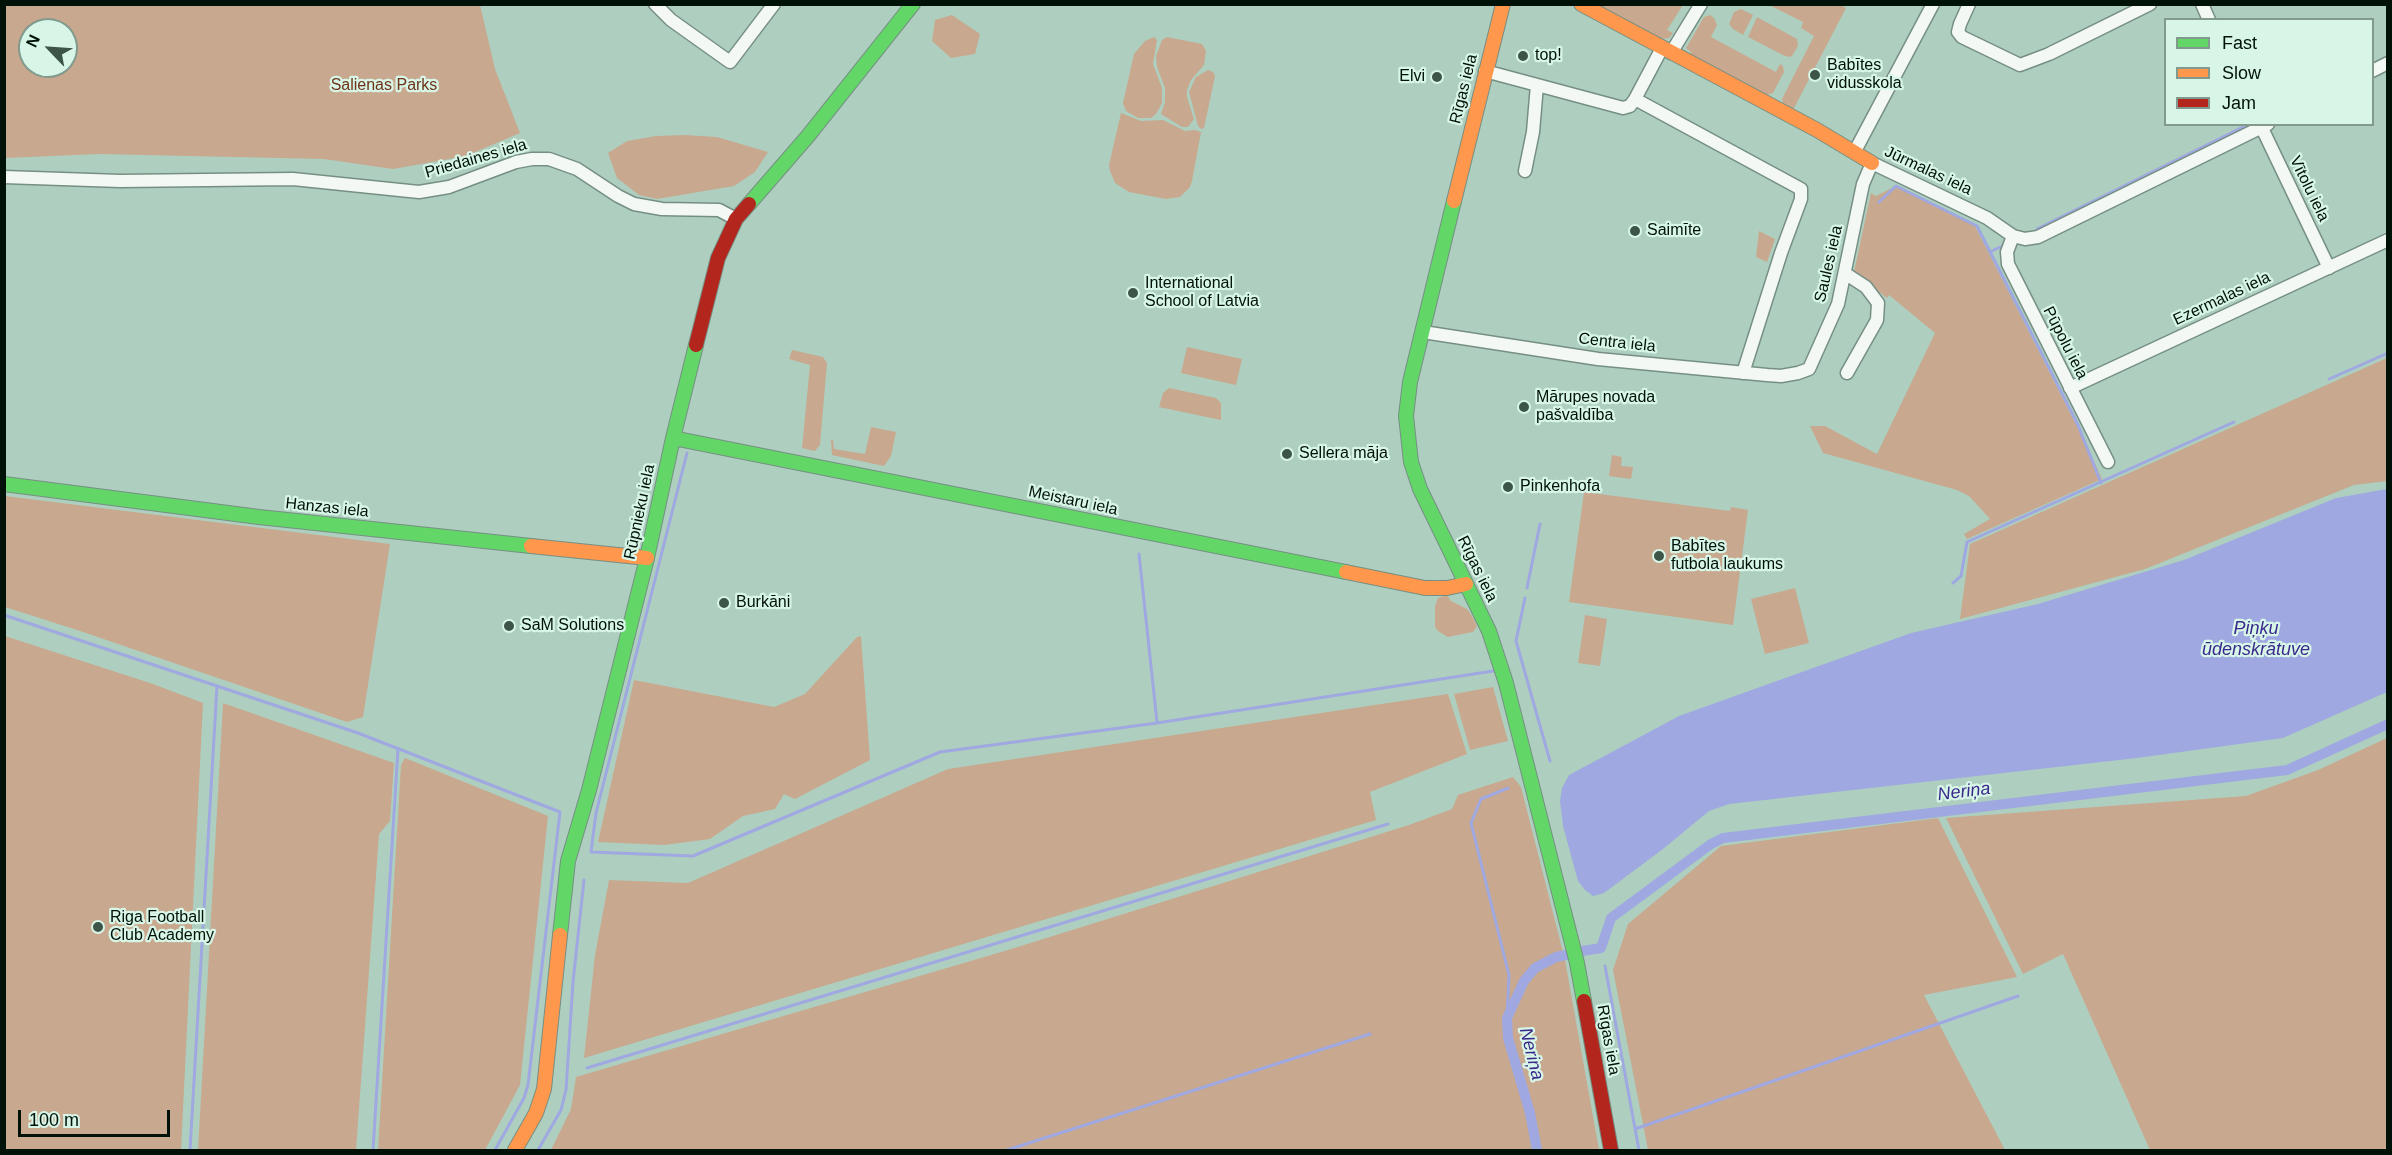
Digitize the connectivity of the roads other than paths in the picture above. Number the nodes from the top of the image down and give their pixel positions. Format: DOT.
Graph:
graph roads {
  1 [pos="655,4"];
  2 [pos="774,4"];
  3 [pos="913,4"];
  4 [pos="1503,4"];
  5 [pos="1581,4"];
  6 [pos="1701,4"];
  7 [pos="1933,4"];
  8 [pos="1969,4"];
  9 [pos="2150,4"];
  10 [pos="2202,4"];
  11 [pos="2208,18"];
  12 [pos="1666,50"];
  13 [pos="2388,63"];
  14 [pos="2374,70"];
  15 [pos="1485,71"];
  16 [pos="1538,85"];
  17 [pos="1635,99"];
  18 [pos="2263,126"];
  19 [pos="1855,151"];
  20 [pos="1872,163"];
  21 [pos="1526,171"];
  22 [pos="4,177"];
  23 [pos="736,219"];
  24 [pos="2013,236"];
  25 [pos="2388,240"];
  26 [pos="2329,268"];
  27 [pos="1846,274"];
  28 [pos="1423,332"];
  29 [pos="1809,369"];
  30 [pos="1743,372"];
  31 [pos="1847,373"];
  32 [pos="2070,388"];
  33 [pos="673,438"];
  34 [pos="2108,462"];
  35 [pos="4,484"];
  36 [pos="647,558"];
  37 [pos="1466,584"];
  38 [pos="515,1150"];
  39 [pos="1611,1150"];
  1 -- 2 [label="street"];
  3 -- 23 [label="street"];
  4 -- 15 [label="street, Rīgas iela"];
  5 -- 12 [label="street, Jūrmalas iela"];
  6 -- 12 [label="street"];
  7 -- 19 [label="street"];
  8 -- 9 [label="street"];
  10 -- 11 [label="street"];
  12 -- 17 [label="street"];
  12 -- 19 [label="street, Jūrmalas iela"];
  13 -- 14 [label="street"];
  15 -- 16 [label="street"];
  15 -- 28 [label="street, Rīgas iela"];
  16 -- 17 [label="street"];
  16 -- 21 [label="street"];
  17 -- 30 [label="street"];
  18 -- 24 [label="street"];
  18 -- 26 [label="street, Vītolu iela"];
  19 -- 20 [label="street, Jūrmalas iela"];
  20 -- 24 [label="street, Jūrmalas iela"];
  20 -- 27 [label="street, Saules iela"];
  22 -- 23 [label="street, Priedaines iela"];
  23 -- 33 [label="street, Rūpnieku iela"];
  24 -- 32 [label="street, Pūpolu iela"];
  25 -- 26 [label="street, Ezermalas iela"];
  26 -- 32 [label="street, Ezermalas iela"];
  27 -- 29 [label="street, Saules iela"];
  27 -- 31 [label="street"];
  28 -- 30 [label="street, Centra iela"];
  28 -- 37 [label="street, Rīgas iela"];
  29 -- 30 [label="street, Centra iela"];
  32 -- 34 [label="street, Pūpolu iela"];
  33 -- 36 [label="street, Rūpnieku iela"];
  33 -- 37 [label="street, Meistaru iela"];
  35 -- 36 [label="street, Hanzas iela"];
  36 -- 38 [label="street, Rūpnieku iela"];
  37 -- 39 [label="street, Rīgas iela"];
}
